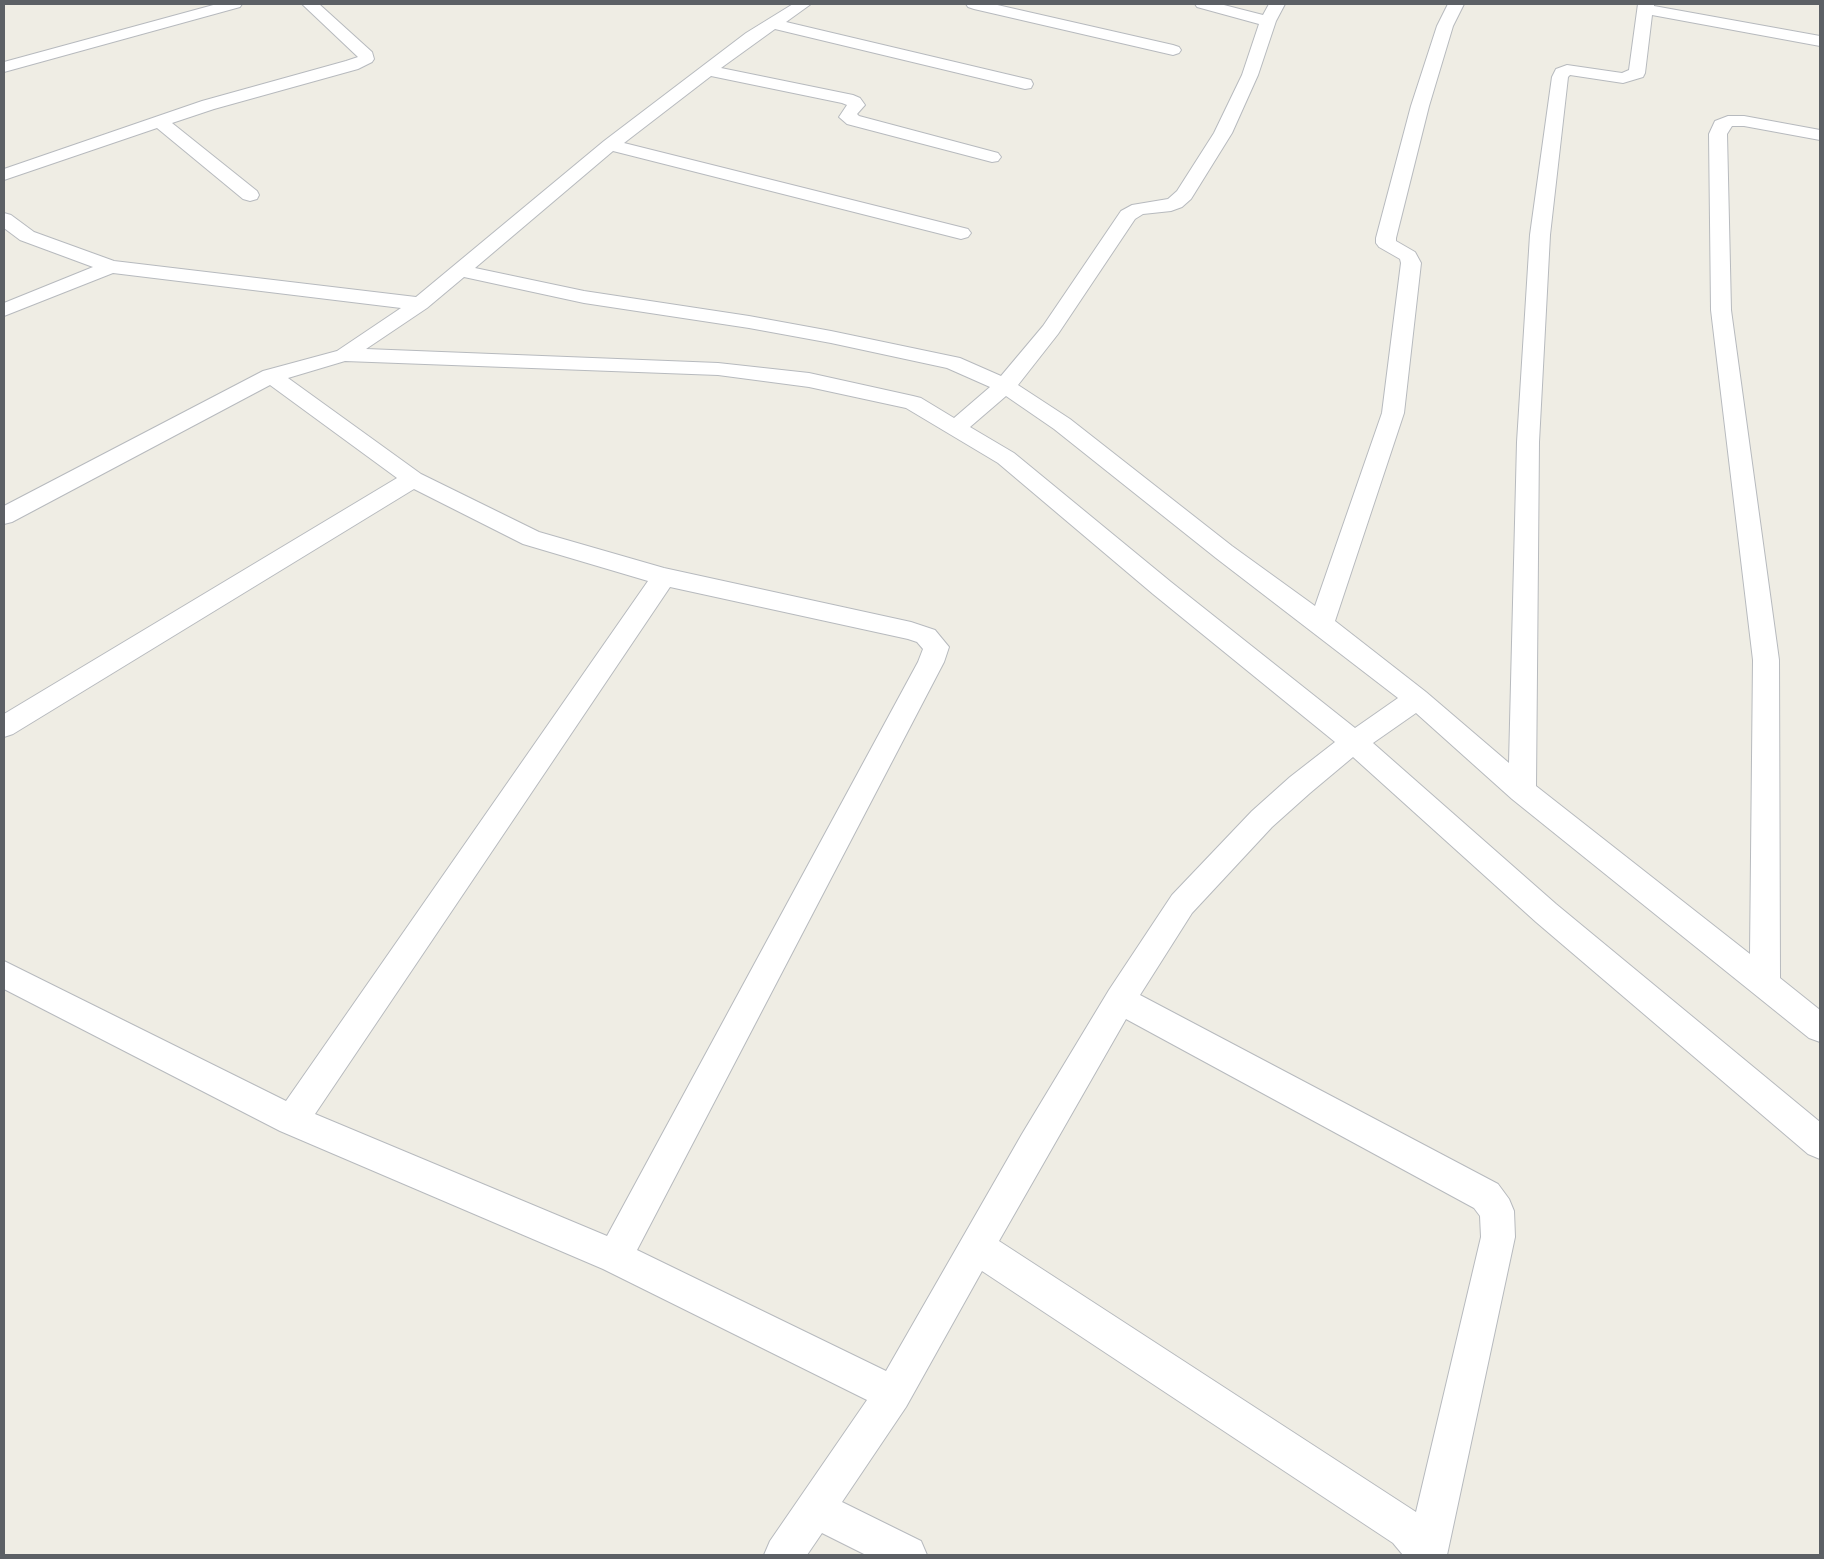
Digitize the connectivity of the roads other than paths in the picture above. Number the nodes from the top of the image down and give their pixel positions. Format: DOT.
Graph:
graph roads {
  1 [pos="234,4"];
  2 [pos="310,4"];
  3 [pos="803,4"];
  4 [pos="974,4"];
  5 [pos="1204,4"];
  6 [pos="1456,4"];
  7 [pos="1646,7"];
  8 [pos="1273,12"];
  9 [pos="772,23"];
  10 [pos="1820,41"];
  11 [pos="1173,50"];
  12 [pos="4,67"];
  13 [pos="707,70"];
  14 [pos="1025,84"];
  15 [pos="160,122"];
  16 [pos="1820,135"];
  17 [pos="610,145"];
  18 [pos="992,157"];
  19 [pos="4,175"];
  20 [pos="250,195"];
  21 [pos="4,219"];
  22 [pos="961,234"];
  23 [pos="111,267"];
  24 [pos="461,271"];
  25 [pos="420,304"];
  26 [pos="4,310"];
  27 [pos="344,355"];
  28 [pos="271,376"];
  29 [pos="1005,386"];
  30 [pos="955,428"];
  31 [pos="413,479"];
  32 [pos="4,516"];
  33 [pos="664,577"];
  34 [pos="1321,624"];
  35 [pos="1417,700"];
  36 [pos="4,727"];
  37 [pos="1354,742"];
  38 [pos="1522,791"];
  39 [pos="4,974"];
  40 [pos="1765,985"];
  41 [pos="1120,1000"];
  42 [pos="1820,1028"];
  43 [pos="292,1120"];
  44 [pos="1820,1143"];
  45 [pos="977,1247"];
  46 [pos="615,1257"];
  47 [pos="893,1394"];
  48 [pos="814,1510"];
  49 [pos="784,1555"];
  50 [pos="907,1555"];
  51 [pos="1426,1555"];
  1 -- 12 [label="street"];
  2 -- 15 [label="street"];
  3 -- 9 [label="street"];
  4 -- 11 [label="street"];
  5 -- 8 [label="street"];
  6 -- 34 [label="street"];
  7 -- 10 [label="street"];
  7 -- 38 [label="street"];
  8 -- 29 [label="street"];
  9 -- 13 [label="street"];
  9 -- 14 [label="street"];
  13 -- 17 [label="street"];
  13 -- 18 [label="street"];
  15 -- 19 [label="street"];
  15 -- 20 [label="street"];
  16 -- 40 [label="street"];
  17 -- 22 [label="street"];
  17 -- 24 [label="street"];
  21 -- 23 [label="street"];
  23 -- 25 [label="street"];
  23 -- 26 [label="street"];
  24 -- 25 [label="street"];
  24 -- 29 [label="street"];
  25 -- 27 [label="street"];
  27 -- 28 [label="street"];
  27 -- 30 [label="street"];
  28 -- 31 [label="street"];
  28 -- 32 [label="street"];
  29 -- 30 [label="street"];
  29 -- 34 [label="street"];
  30 -- 37 [label="street"];
  31 -- 33 [label="street"];
  31 -- 36 [label="street"];
  33 -- 43 [label="street"];
  33 -- 46 [label="street"];
  34 -- 35 [label="street"];
  35 -- 37 [label="street"];
  35 -- 38 [label="street"];
  37 -- 41 [label="street"];
  37 -- 44 [label="street"];
  38 -- 40 [label="street"];
  39 -- 43 [label="street"];
  40 -- 42 [label="street"];
  41 -- 45 [label="street"];
  41 -- 51 [label="street"];
  43 -- 46 [label="street"];
  45 -- 47 [label="street"];
  45 -- 51 [label="street"];
  46 -- 47 [label="street"];
  47 -- 48 [label="street"];
  48 -- 49 [label="street"];
  48 -- 50 [label="street"];
}
